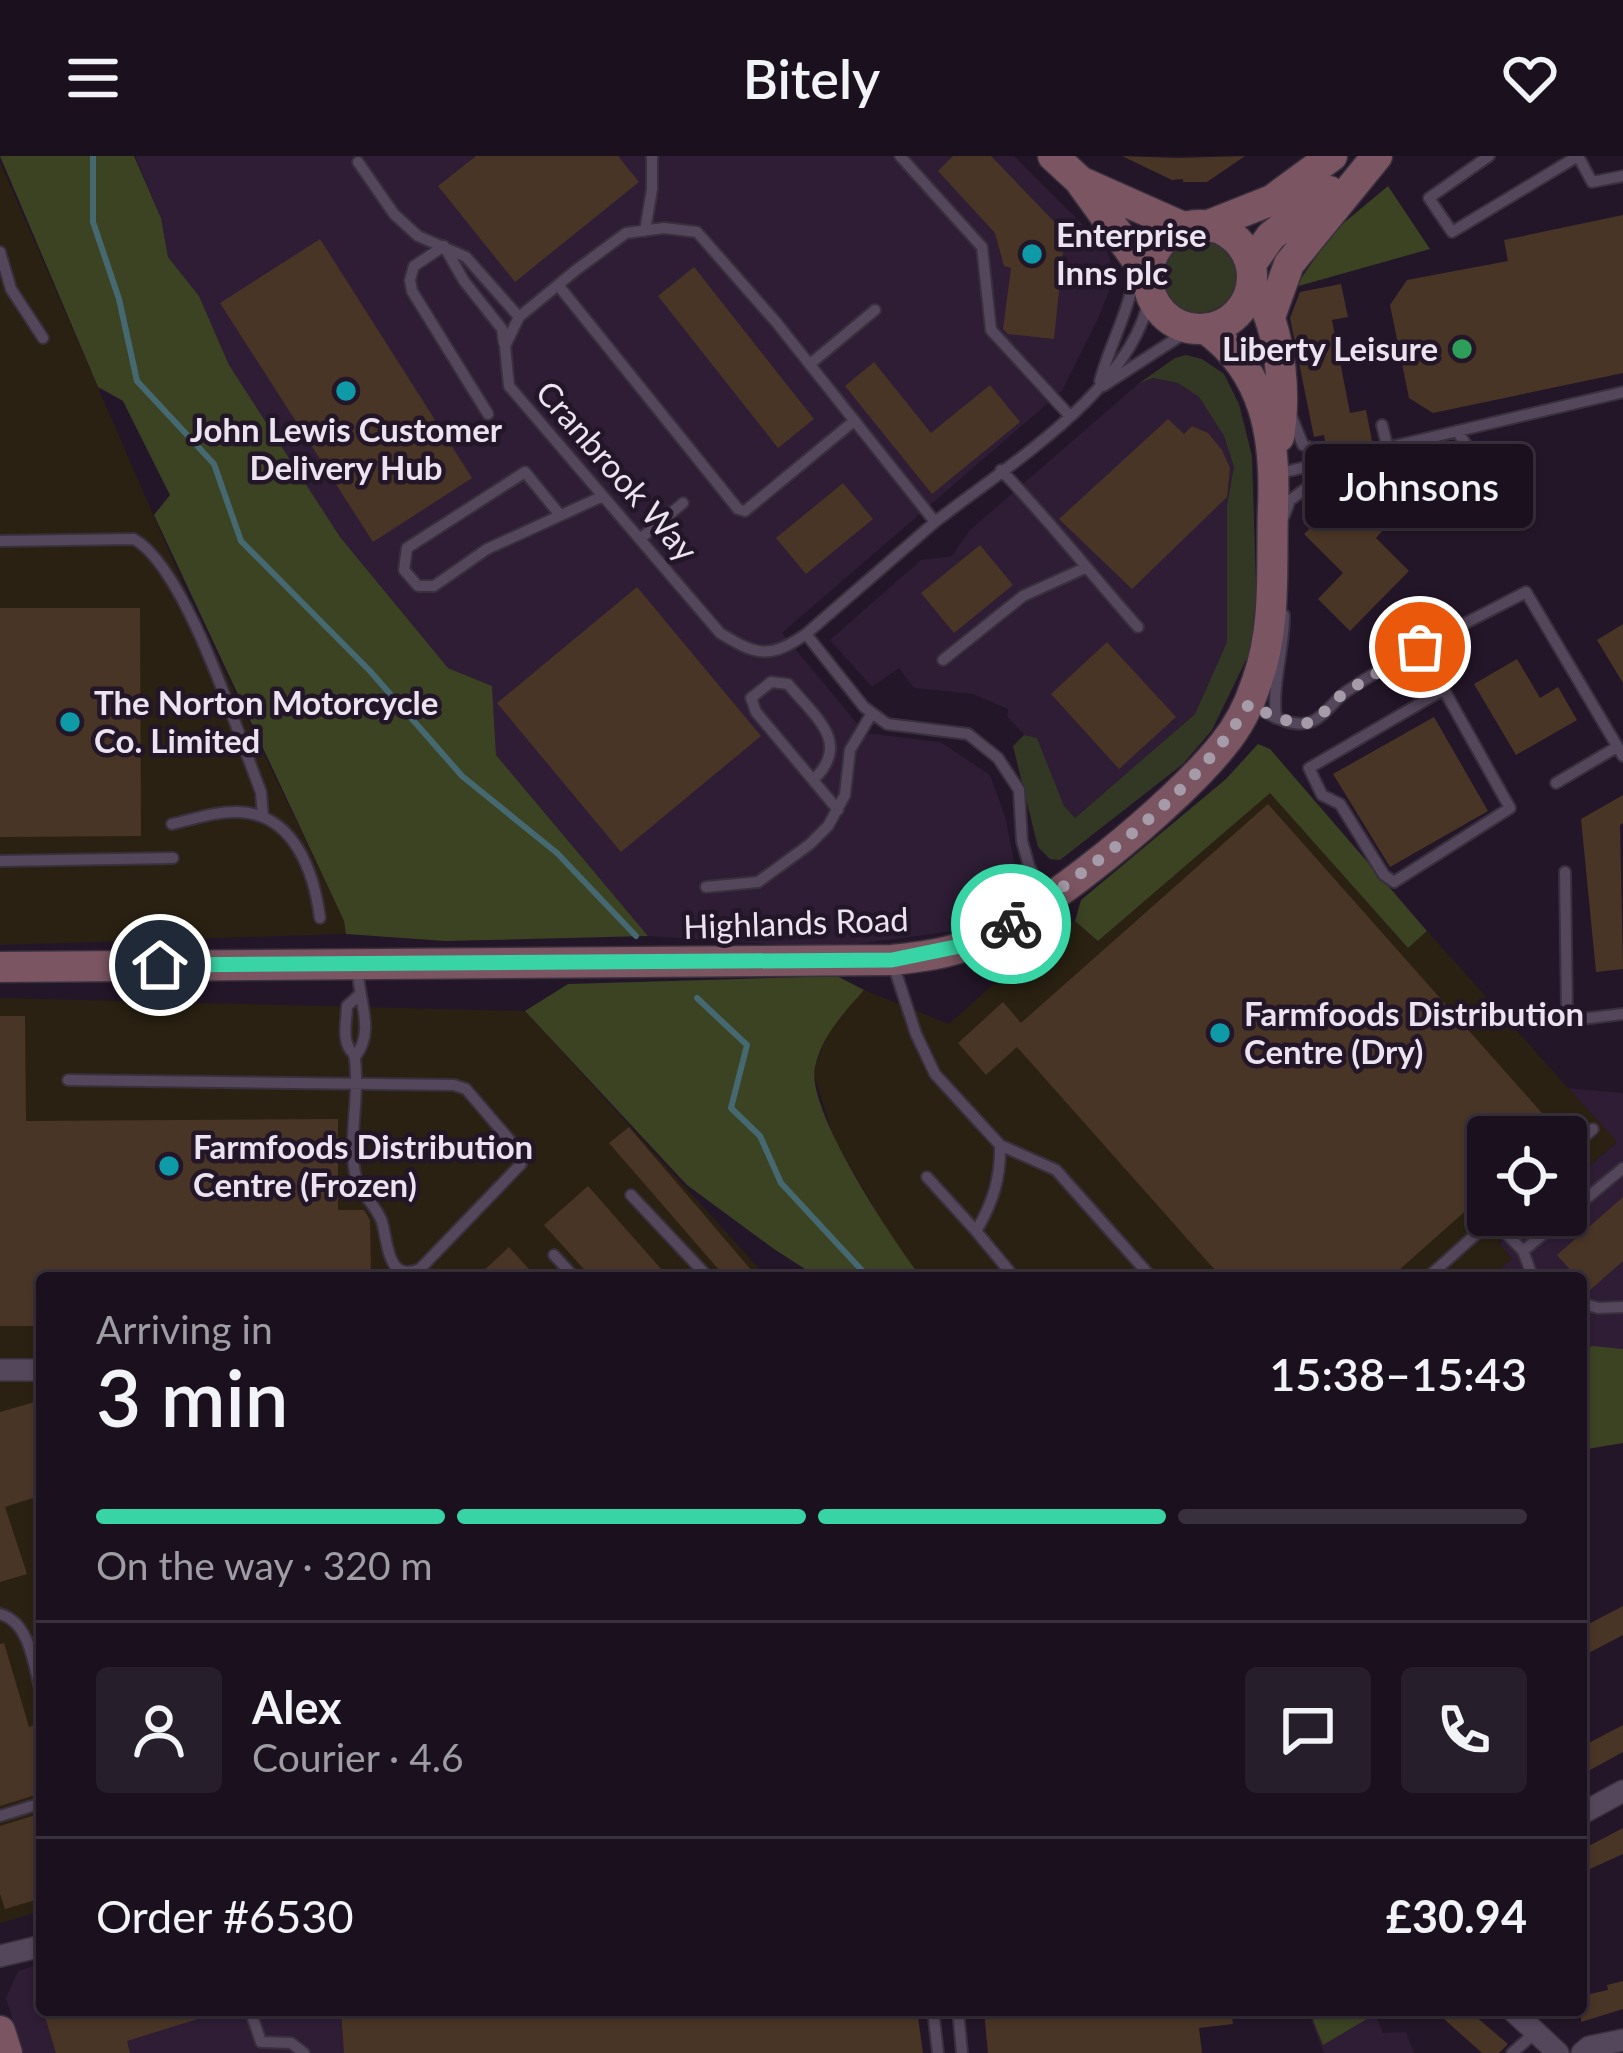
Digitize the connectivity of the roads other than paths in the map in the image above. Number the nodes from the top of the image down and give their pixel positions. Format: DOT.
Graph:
graph roads {
  1 [pos="652,156"];
  2 [pos="900,156"];
  3 [pos="1332,156"];
  4 [pos="1374,156"];
  5 [pos="1489,156"];
  6 [pos="1578,156"];
  7 [pos="358,162"];
  8 [pos="1069,165"];
  9 [pos="1623,176"];
  10 [pos="1196,226"];
  11 [pos="645,231"];
  12 [pos="444,246"];
  13 [pos="0,252"];
  14 [pos="1252,272"];
  15 [pos="1144,275"];
  16 [pos="558,285"];
  17 [pos="14,293"];
  18 [pos="0,294"];
  19 [pos="875,310"];
  20 [pos="519,317"];
  21 [pos="1270,317"];
  22 [pos="1198,329"];
  23 [pos="43,338"];
  24 [pos="505,346"];
  25 [pos="809,364"];
  26 [pos="1277,364"];
  27 [pos="1098,390"];
  28 [pos="1623,392"];
  29 [pos="488,414"];
  30 [pos="1069,415"];
  31 [pos="854,421"];
  32 [pos="1382,425"];
  33 [pos="1456,431"];
  34 [pos="1388,449"];
  35 [pos="1468,449"];
  36 [pos="1346,460"];
  37 [pos="1274,465"];
  38 [pos="1001,470"];
  39 [pos="603,496"];
  40 [pos="683,503"];
  41 [pos="560,515"];
  42 [pos="935,522"];
  43 [pos="640,539"];
  44 [pos="0,541"];
  45 [pos="1272,547"];
  46 [pos="1085,568"];
  47 [pos="1273,582"];
  48 [pos="1138,627"];
  49 [pos="806,634"];
  50 [pos="1420,647"];
  51 [pos="944,660"];
  52 [pos="1443,690"];
  53 [pos="1249,704"];
  54 [pos="872,713"];
  55 [pos="1276,718"];
  56 [pos="1620,752"];
  57 [pos="813,780"];
  58 [pos="1556,783"];
  59 [pos="838,810"];
  60 [pos="263,818"];
  61 [pos="172,824"];
  62 [pos="173,857"];
  63 [pos="0,862"];
  64 [pos="1565,872"];
  65 [pos="706,887"];
  66 [pos="1046,899"];
  67 [pos="320,917"];
  68 [pos="892,960"];
  69 [pos="358,964"];
  70 [pos="0,967"];
  71 [pos="358,996"];
  72 [pos="1623,1014"];
  73 [pos="355,1057"];
  74 [pos="68,1080"];
  75 [pos="354,1084"];
  76 [pos="1593,1129"];
  77 [pos="1587,1134"];
  78 [pos="1000,1144"];
  79 [pos="1623,1168"];
  80 [pos="927,1177"];
  81 [pos="631,1195"];
  82 [pos="976,1231"];
  83 [pos="1474,1236"];
  84 [pos="1511,1236"];
  85 [pos="1523,1251"];
  86 [pos="554,1255"];
  87 [pos="404,1272"];
  88 [pos="414,1272"];
  89 [pos="569,1272"];
  90 [pos="703,1272"];
  91 [pos="1010,1272"];
  92 [pos="1147,1272"];
  93 [pos="1434,1272"];
  94 [pos="1531,1272"];
  95 [pos="1587,1305"];
  96 [pos="1623,1306"];
  97 [pos="0,1370"];
  98 [pos="36,1370"];
  99 [pos="0,1614"];
  100 [pos="36,1675"];
  101 [pos="1623,1791"];
  102 [pos="36,1805"];
  103 [pos="1587,1811"];
  104 [pos="0,1816"];
  105 [pos="36,1947"];
  106 [pos="0,1956"];
  107 [pos="252,2016"];
  108 [pos="934,2016"];
  109 [pos="959,2016"];
  110 [pos="1518,2016"];
  111 [pos="0,2031"];
  112 [pos="1535,2032"];
  113 [pos="1623,2040"];
  114 [pos="7,2053"];
  115 [pos="304,2053"];
  116 [pos="938,2053"];
  117 [pos="962,2053"];
  118 [pos="1512,2053"];
  119 [pos="1558,2053"];
  120 [pos="1582,2053"];
  1 -- 11 [label="lane"];
  2 -- 30 [label="lane"];
  3 -- 10 [label="street"];
  4 -- 14 [label="street"];
  4 -- 21 [label="street"];
  5 -- 6 [label="lane"];
  6 -- 9 [label="lane"];
  7 -- 12 [label="lane"];
  8 -- 10 [label="street"];
  8 -- 15 [label="street"];
  10 -- 14 [label="street"];
  10 -- 15 [label="street"];
  11 -- 16 [label="lane"];
  11 -- 25 [label="lane"];
  12 -- 20 [label="lane"];
  12 -- 24 [label="lane, Cranbrook Way"];
  12 -- 29 [label="lane"];
  13 -- 17 [label="lane"];
  14 -- 21 [label="street, Highlands Road"];
  14 -- 22 [label="street"];
  15 -- 22 [label="street"];
  15 -- 27 [label="lane"];
  15 -- 27 [label="lane"];
  16 -- 20 [label="lane"];
  16 -- 31 [label="lane"];
  17 -- 18 [label="lane"];
  17 -- 23 [label="lane"];
  19 -- 25 [label="lane"];
  20 -- 24 [label="lane"];
  21 -- 26 [label="street, Highlands Road"];
  22 -- 27 [label="lane"];
  22 -- 37 [label="street, Highlands Road"];
  24 -- 39 [label="lane, Cranbrook Way"];
  25 -- 31 [label="lane"];
  26 -- 36 [label="lane"];
  26 -- 37 [label="street, Highlands Road"];
  27 -- 30 [label="lane, Cranbrook Way"];
  28 -- 33 [label="lane"];
  30 -- 38 [label="lane, Cranbrook Way"];
  31 -- 42 [label="lane"];
  32 -- 34 [label="lane"];
  33 -- 34 [label="lane"];
  33 -- 35 [label="lane"];
  34 -- 36 [label="lane"];
  36 -- 37 [label="lane"];
  36 -- 45 [label="lane"];
  37 -- 45 [label="street, Highlands Road"];
  38 -- 42 [label="lane, Cranbrook Way"];
  38 -- 46 [label="lane"];
  39 -- 41 [label="lane"];
  39 -- 43 [label="lane, Cranbrook Way"];
  40 -- 43 [label="lane"];
  41 -- 41 [label="lane"];
  42 -- 49 [label="lane, Cranbrook Way"];
  43 -- 49 [label="lane, Cranbrook Way"];
  44 -- 60 [label="lane"];
  45 -- 47 [label="street, Highlands Road"];
  46 -- 48 [label="lane"];
  46 -- 51 [label="lane"];
  47 -- 53 [label="street, Highlands Road"];
  47 -- 55 [label="lane"];
  49 -- 54 [label="lane"];
  50 -- 52 [label="lane"];
  50 -- 55 [label="lane"];
  50 -- 56 [label="lane"];
  52 -- 52 [label="lane"];
  53 -- 55 [label="lane"];
  53 -- 66 [label="street, Highlands Road"];
  54 -- 59 [label="lane"];
  54 -- 66 [label="lane"];
  56 -- 58 [label="lane"];
  57 -- 57 [label="lane"];
  57 -- 59 [label="lane"];
  59 -- 65 [label="lane"];
  60 -- 61 [label="lane"];
  60 -- 67 [label="lane"];
  62 -- 63 [label="lane"];
  64 -- 72 [label="lane"];
  66 -- 68 [label="street, Highlands Road"];
  68 -- 69 [label="street, Highlands Road"];
  68 -- 78 [label="lane"];
  69 -- 70 [label="street, Highlands Road"];
  69 -- 71 [label="lane"];
  71 -- 73 [label="lane"];
  71 -- 73 [label="lane"];
  73 -- 75 [label="lane"];
  74 -- 75 [label="lane"];
  75 -- 87 [label="lane"];
  75 -- 88 [label="lane"];
  76 -- 77 [label="lane"];
  78 -- 82 [label="lane"];
  78 -- 92 [label="lane"];
  79 -- 85 [label="lane"];
  80 -- 82 [label="lane"];
  81 -- 90 [label="lane"];
  82 -- 91 [label="lane"];
  83 -- 93 [label="lane"];
  84 -- 85 [label="lane"];
  85 -- 94 [label="lane"];
  86 -- 89 [label="lane"];
  95 -- 96 [label="lane"];
  97 -- 98 [label="street"];
  99 -- 100 [label="lane"];
  101 -- 103 [label="street"];
  102 -- 104 [label="lane"];
  105 -- 106 [label="street"];
  107 -- 115 [label="lane"];
  108 -- 116 [label="lane"];
  109 -- 117 [label="lane"];
  110 -- 112 [label="street"];
  111 -- 114 [label="street"];
  112 -- 118 [label="lane"];
  112 -- 119 [label="street"];
  113 -- 120 [label="street"];
}
